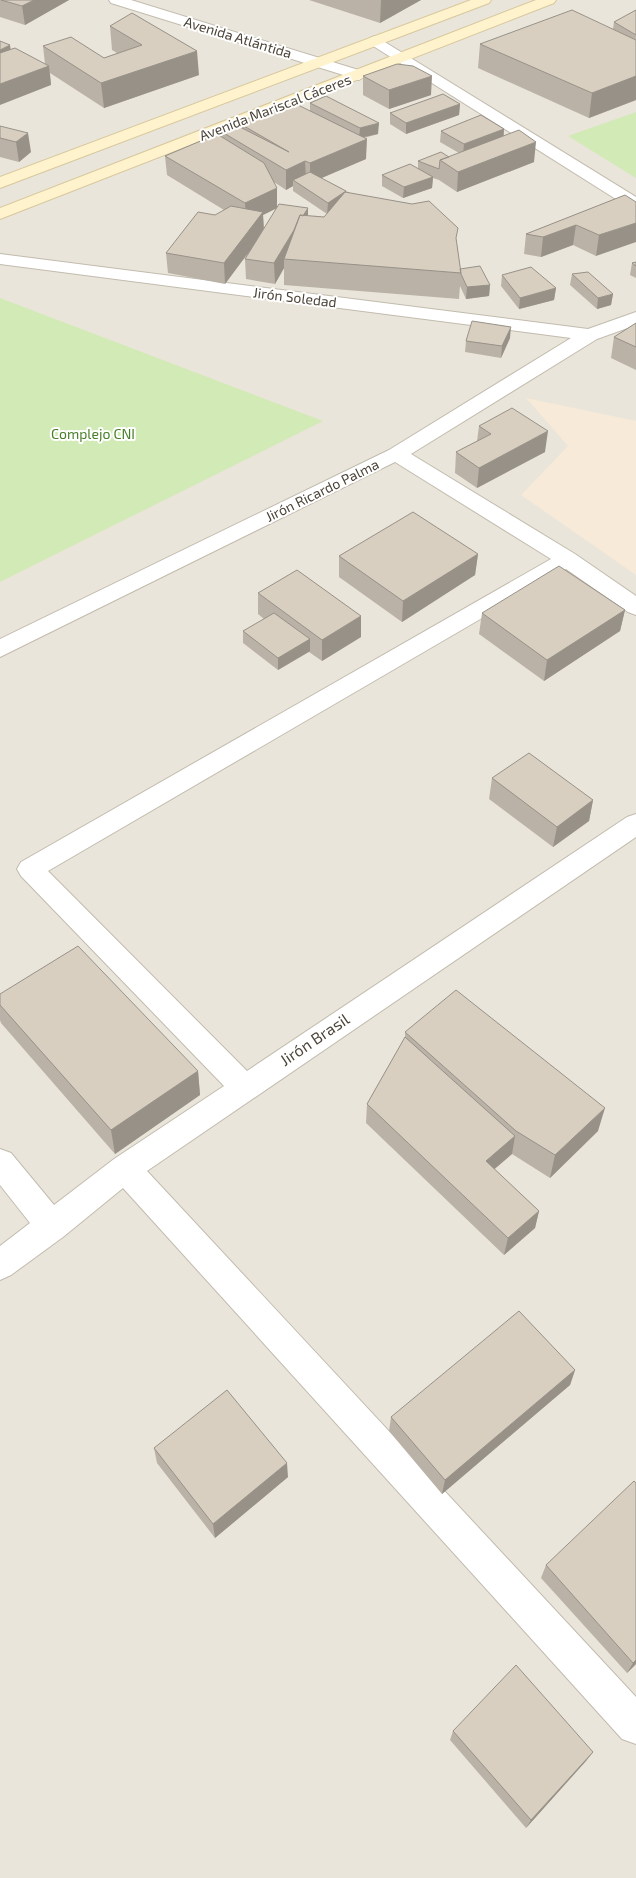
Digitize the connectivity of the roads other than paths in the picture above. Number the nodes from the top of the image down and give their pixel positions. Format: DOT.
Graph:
graph roads {
  1 [pos="116,0"];
  2 [pos="484,0"];
  3 [pos="549,0"];
  4 [pos="375,41"];
  5 [pos="404,57"];
  6 [pos="321,62"];
  7 [pos="359,75"];
  8 [pos="0,183"];
  9 [pos="636,204"];
  10 [pos="0,214"];
  11 [pos="0,259"];
  12 [pos="636,318"];
  13 [pos="590,335"];
  14 [pos="396,454"];
  15 [pos="567,559"];
  16 [pos="636,607"];
  17 [pos="0,649"];
  18 [pos="636,824"];
  19 [pos="244,1087"];
  20 [pos="0,1162"];
  21 [pos="125,1169"];
  22 [pos="52,1227"];
  23 [pos="0,1265"];
  24 [pos="636,1725"];
  1 -- 6 [label="street, Avenida Atlántida"];
  2 -- 4 [label="main road, Avenida Mariscal Cáceres"];
  3 -- 5 [label="main road, Avenida Mariscal Cáceres"];
  4 -- 5 [label="street"];
  4 -- 6 [label="main road, Avenida Mariscal Cáceres"];
  5 -- 7 [label="main road, Avenida Mariscal Cáceres"];
  5 -- 9 [label="street"];
  6 -- 7 [label="street, Avenida Atlántida"];
  6 -- 8 [label="main road, Avenida Mariscal Cáceres"];
  7 -- 10 [label="main road, Avenida Mariscal Cáceres"];
  11 -- 13 [label="street, Jirón Soledad"];
  12 -- 13 [label="street, Jirón Ricardo Palma"];
  13 -- 14 [label="street, Jirón Ricardo Palma"];
  14 -- 15 [label="street"];
  14 -- 17 [label="street, Jirón Ricardo Palma"];
  15 -- 16 [label="street"];
  15 -- 19 [label="street"];
  18 -- 19 [label="street, Jirón Brasil"];
  19 -- 21 [label="street, Jirón Brasil"];
  20 -- 22 [label="street"];
  21 -- 22 [label="street, Jirón Brasil"];
  21 -- 24 [label="street"];
  22 -- 23 [label="street, Jirón Brasil"];
}
